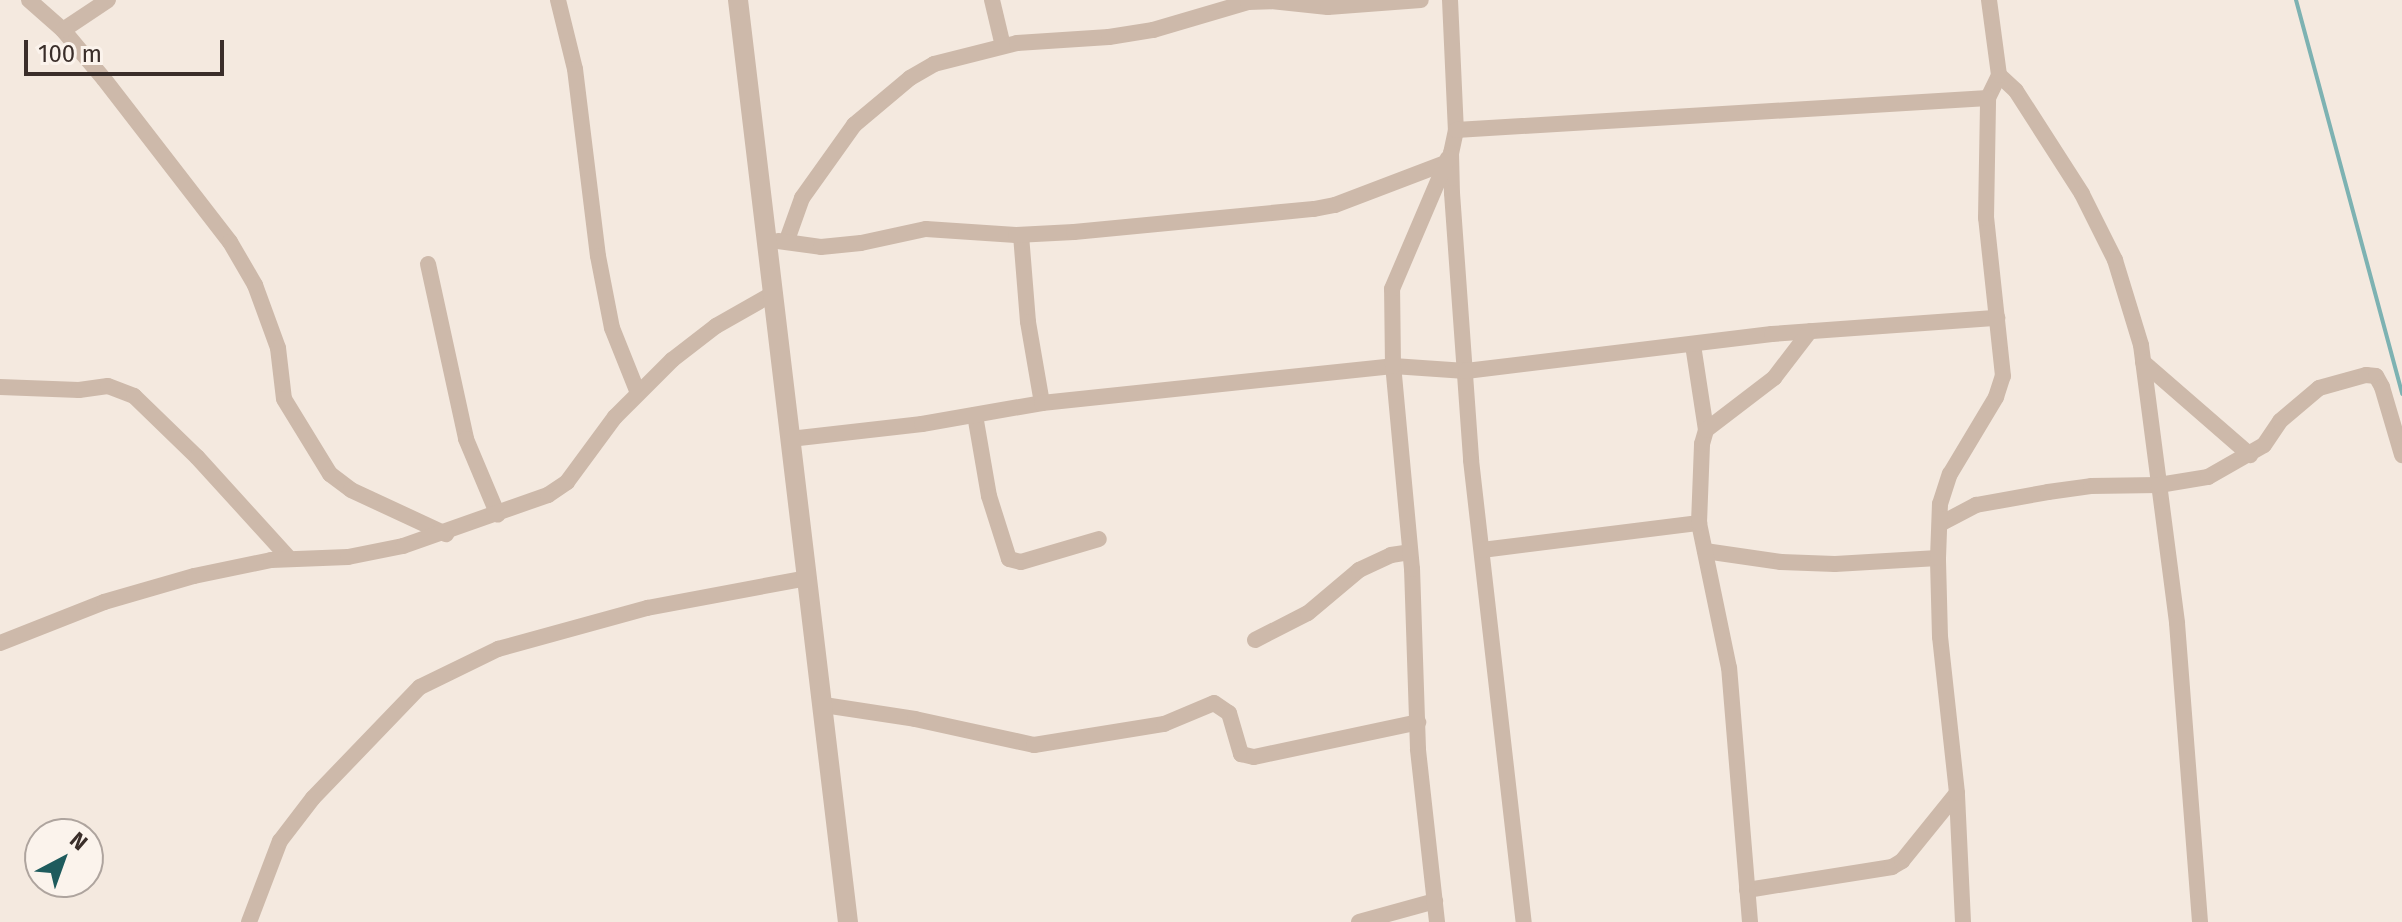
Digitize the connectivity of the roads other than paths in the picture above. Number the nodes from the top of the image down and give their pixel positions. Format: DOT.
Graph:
graph roads {
  1 [pos="29,0"];
  2 [pos="108,0"];
  3 [pos="558,0"];
  4 [pos="738,0"];
  5 [pos="992,0"];
  6 [pos="1421,0"];
  7 [pos="1450,0"];
  8 [pos="1989,0"];
  9 [pos="1287,2"];
  10 [pos="63,30"];
  11 [pos="1003,46"];
  12 [pos="1999,75"];
  13 [pos="1988,98"];
  14 [pos="1456,130"];
  15 [pos="1448,158"];
  16 [pos="1021,235"];
  17 [pos="778,241"];
  18 [pos="428,264"];
  19 [pos="774,293"];
  20 [pos="1997,318"];
  21 [pos="1810,331"];
  22 [pos="1693,345"];
  23 [pos="2143,362"];
  24 [pos="1393,366"];
  25 [pos="1466,371"];
  26 [pos="0,387"];
  27 [pos="638,393"];
  28 [pos="1042,403"];
  29 [pos="975,415"];
  30 [pos="1706,430"];
  31 [pos="790,439"];
  32 [pos="2250,455"];
  33 [pos="2402,455"];
  34 [pos="2159,485"];
  35 [pos="498,515"];
  36 [pos="1699,523"];
  37 [pos="1940,524"];
  38 [pos="446,534"];
  39 [pos="1099,539"];
  40 [pos="1482,550"];
  41 [pos="1705,551"];
  42 [pos="1410,552"];
  43 [pos="289,558"];
  44 [pos="1938,558"];
  45 [pos="808,578"];
  46 [pos="1255,640"];
  47 [pos="0,643"];
  48 [pos="824,705"];
  49 [pos="1418,722"];
  50 [pos="1957,793"];
  51 [pos="1747,890"];
  52 [pos="1435,901"];
  53 [pos="249,922"];
  54 [pos="848,922"];
  55 [pos="1359,922"];
  56 [pos="1437,922"];
  57 [pos="1524,922"];
  58 [pos="1750,922"];
  59 [pos="1963,922"];
  60 [pos="2200,922"];
  1 -- 10 [label="street"];
  2 -- 10 [label="street"];
  3 -- 27 [label="street"];
  4 -- 17 [label="street"];
  5 -- 11 [label="street"];
  6 -- 9 [label="street"];
  7 -- 14 [label="street"];
  8 -- 12 [label="street"];
  9 -- 11 [label="street"];
  10 -- 38 [label="street"];
  11 -- 17 [label="street"];
  12 -- 13 [label="street"];
  12 -- 23 [label="street"];
  13 -- 14 [label="street"];
  13 -- 20 [label="street"];
  14 -- 15 [label="street"];
  15 -- 16 [label="street"];
  15 -- 24 [label="street"];
  15 -- 25 [label="street"];
  16 -- 17 [label="street"];
  16 -- 28 [label="street"];
  17 -- 19 [label="street"];
  18 -- 35 [label="street"];
  19 -- 27 [label="street"];
  19 -- 31 [label="street"];
  20 -- 21 [label="street"];
  20 -- 37 [label="street"];
  21 -- 22 [label="street"];
  21 -- 30 [label="street"];
  22 -- 25 [label="street"];
  22 -- 30 [label="street"];
  23 -- 32 [label="street"];
  23 -- 34 [label="street"];
  24 -- 25 [label="street"];
  24 -- 28 [label="street"];
  24 -- 42 [label="street"];
  25 -- 40 [label="street"];
  26 -- 43 [label="street"];
  27 -- 35 [label="street"];
  28 -- 29 [label="street"];
  29 -- 31 [label="street"];
  29 -- 39 [label="street"];
  30 -- 36 [label="street"];
  31 -- 45 [label="street"];
  32 -- 33 [label="street"];
  32 -- 34 [label="street"];
  34 -- 37 [label="street"];
  34 -- 60 [label="street"];
  35 -- 38 [label="street"];
  36 -- 40 [label="street"];
  36 -- 41 [label="street"];
  37 -- 44 [label="street"];
  38 -- 43 [label="street"];
  40 -- 57 [label="street"];
  41 -- 44 [label="street"];
  41 -- 51 [label="street"];
  42 -- 46 [label="street"];
  42 -- 49 [label="street"];
  43 -- 47 [label="street"];
  44 -- 50 [label="street"];
  45 -- 48 [label="street"];
  45 -- 53 [label="street"];
  48 -- 49 [label="street"];
  48 -- 54 [label="street"];
  49 -- 52 [label="street"];
  50 -- 51 [label="street"];
  50 -- 59 [label="street"];
  51 -- 58 [label="street"];
  52 -- 55 [label="street"];
  52 -- 56 [label="street"];
}
